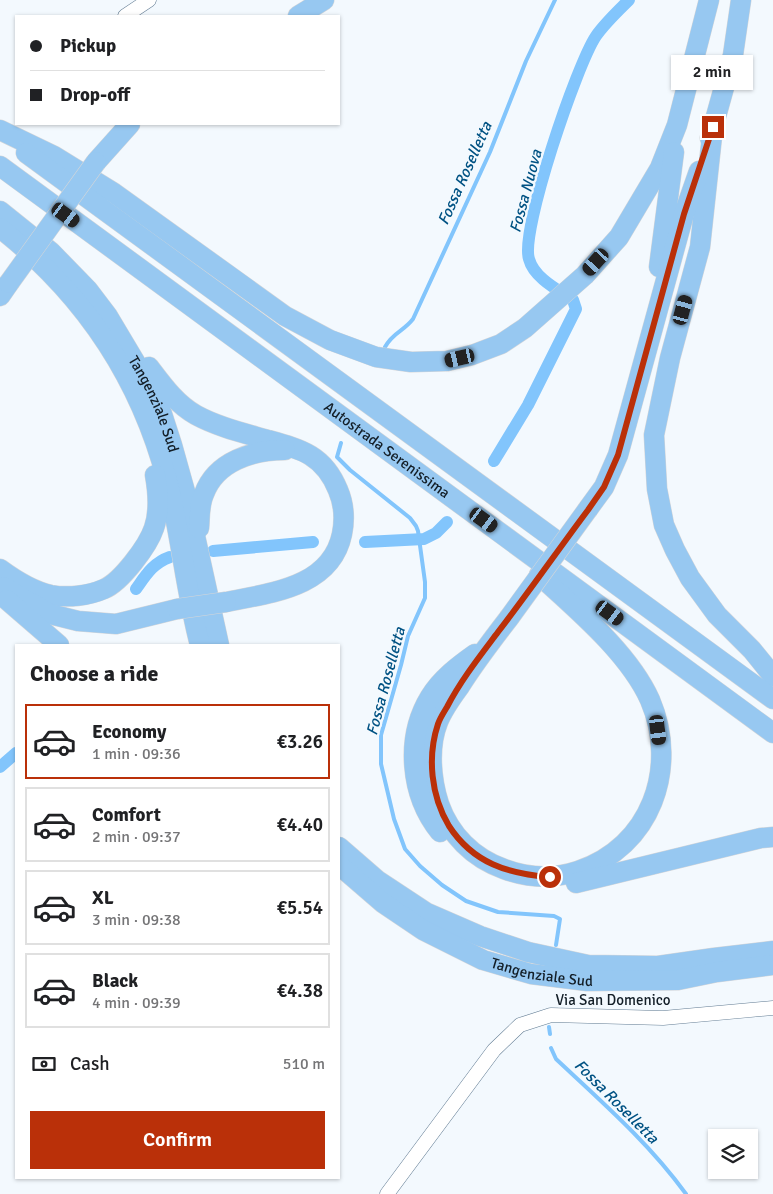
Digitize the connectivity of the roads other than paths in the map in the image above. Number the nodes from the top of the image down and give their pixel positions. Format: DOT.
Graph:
graph roads {
  1 [pos="149,0"];
  2 [pos="324,0"];
  3 [pos="709,0"];
  4 [pos="741,0"];
  5 [pos="126,15"];
  6 [pos="300,15"];
  7 [pos="129,125"];
  8 [pos="677,125"];
  9 [pos="713,127"];
  10 [pos="0,131"];
  11 [pos="0,166"];
  12 [pos="0,212"];
  13 [pos="0,228"];
  14 [pos="4,289"];
  15 [pos="107,315"];
  16 [pos="646,358"];
  17 [pos="126,375"];
  18 [pos="309,453"];
  19 [pos="468,509"];
  20 [pos="198,550"];
  21 [pos="0,569"];
  22 [pos="0,584"];
  23 [pos="0,594"];
  24 [pos="58,644"];
  25 [pos="200,644"];
  26 [pos="218,644"];
  27 [pos="488,644"];
  28 [pos="773,676"];
  29 [pos="773,699"];
  30 [pos="773,733"];
  31 [pos="773,837"];
  32 [pos="340,848"];
  33 [pos="340,866"];
  34 [pos="340,874"];
  35 [pos="383,902"];
  36 [pos="773,951"];
  37 [pos="773,965"];
  38 [pos="773,1008"];
  39 [pos="386,1194"];
  1 -- 5 [label="street"];
  2 -- 6 [label="highway"];
  3 -- 8 [label="highway"];
  4 -- 9 [label="highway"];
  7 -- 14 [label="highway, bridge"];
  8 -- 10 [label="highway"];
  8 -- 16 [label="highway"];
  9 -- 16 [label="highway"];
  9 -- 28 [label="highway"];
  10 -- 29 [label="highway, Autostrada Serenissima"];
  11 -- 19 [label="highway, Autostrada Serenissima"];
  12 -- 15 [label="highway, Tangenziale Sud"];
  13 -- 17 [label="highway, Tangenziale Sud"];
  15 -- 18 [label="highway"];
  15 -- 20 [label="highway, Tangenziale Sud"];
  16 -- 27 [label="highway, bridge"];
  17 -- 21 [label="highway"];
  17 -- 25 [label="highway, Tangenziale Sud"];
  18 -- 20 [label="highway"];
  18 -- 22 [label="highway, bridge"];
  19 -- 27 [label="highway"];
  19 -- 30 [label="highway, Autostrada Serenissima"];
  20 -- 26 [label="highway, Tangenziale Sud"];
  23 -- 24 [label="highway"];
  27 -- 31 [label="highway"];
  32 -- 36 [label="highway, Tangenziale Sud"];
  33 -- 35 [label="highway, Tangenziale Sud"];
  34 -- 35 [label="highway"];
  35 -- 37 [label="highway, Tangenziale Sud"];
  38 -- 39 [label="street, Via San Domenico"];
}
